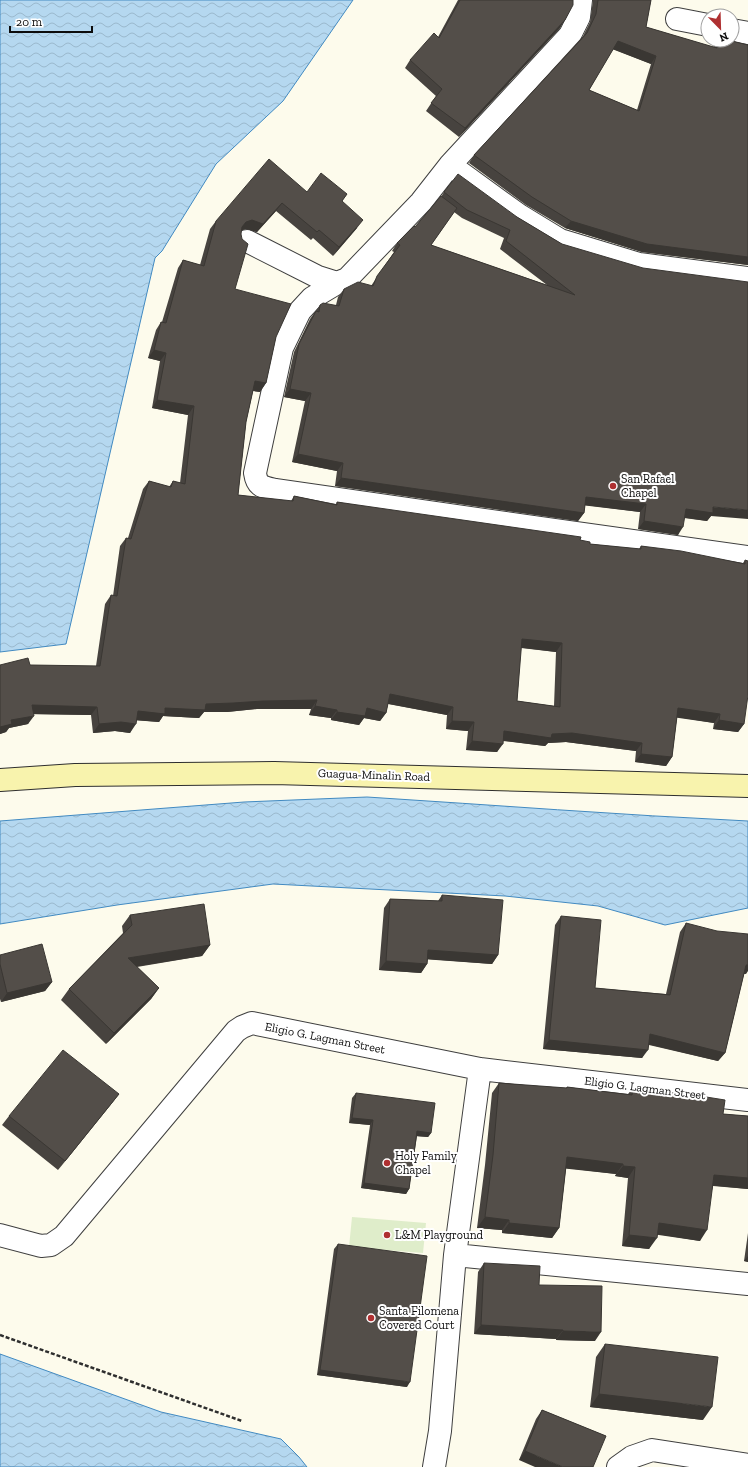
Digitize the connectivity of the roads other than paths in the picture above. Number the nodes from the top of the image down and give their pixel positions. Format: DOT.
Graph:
graph roads {
  1 [pos="581,0"];
  2 [pos="677,19"];
  3 [pos="700,23"];
  4 [pos="450,165"];
  5 [pos="247,241"];
  6 [pos="748,278"];
  7 [pos="337,283"];
  8 [pos="748,557"];
  9 [pos="0,780"];
  10 [pos="748,786"];
  11 [pos="480,1069"];
  12 [pos="748,1100"];
  13 [pos="0,1235"];
  14 [pos="455,1255"];
  15 [pos="748,1284"];
  16 [pos="748,1465"];
  17 [pos="434,1467"];
  18 [pos="618,1467"];
  1 -- 4 [label="street"];
  2 -- 3 [label="street"];
  4 -- 6 [label="street"];
  4 -- 7 [label="street"];
  5 -- 7 [label="street"];
  7 -- 8 [label="street"];
  9 -- 10 [label="main road, Guagua-Minalin Road"];
  11 -- 12 [label="street, Eligio G. Lagman Street"];
  11 -- 13 [label="street, Eligio G. Lagman Street"];
  11 -- 14 [label="street"];
  14 -- 15 [label="street"];
  14 -- 17 [label="street"];
  16 -- 18 [label="street"];
}
